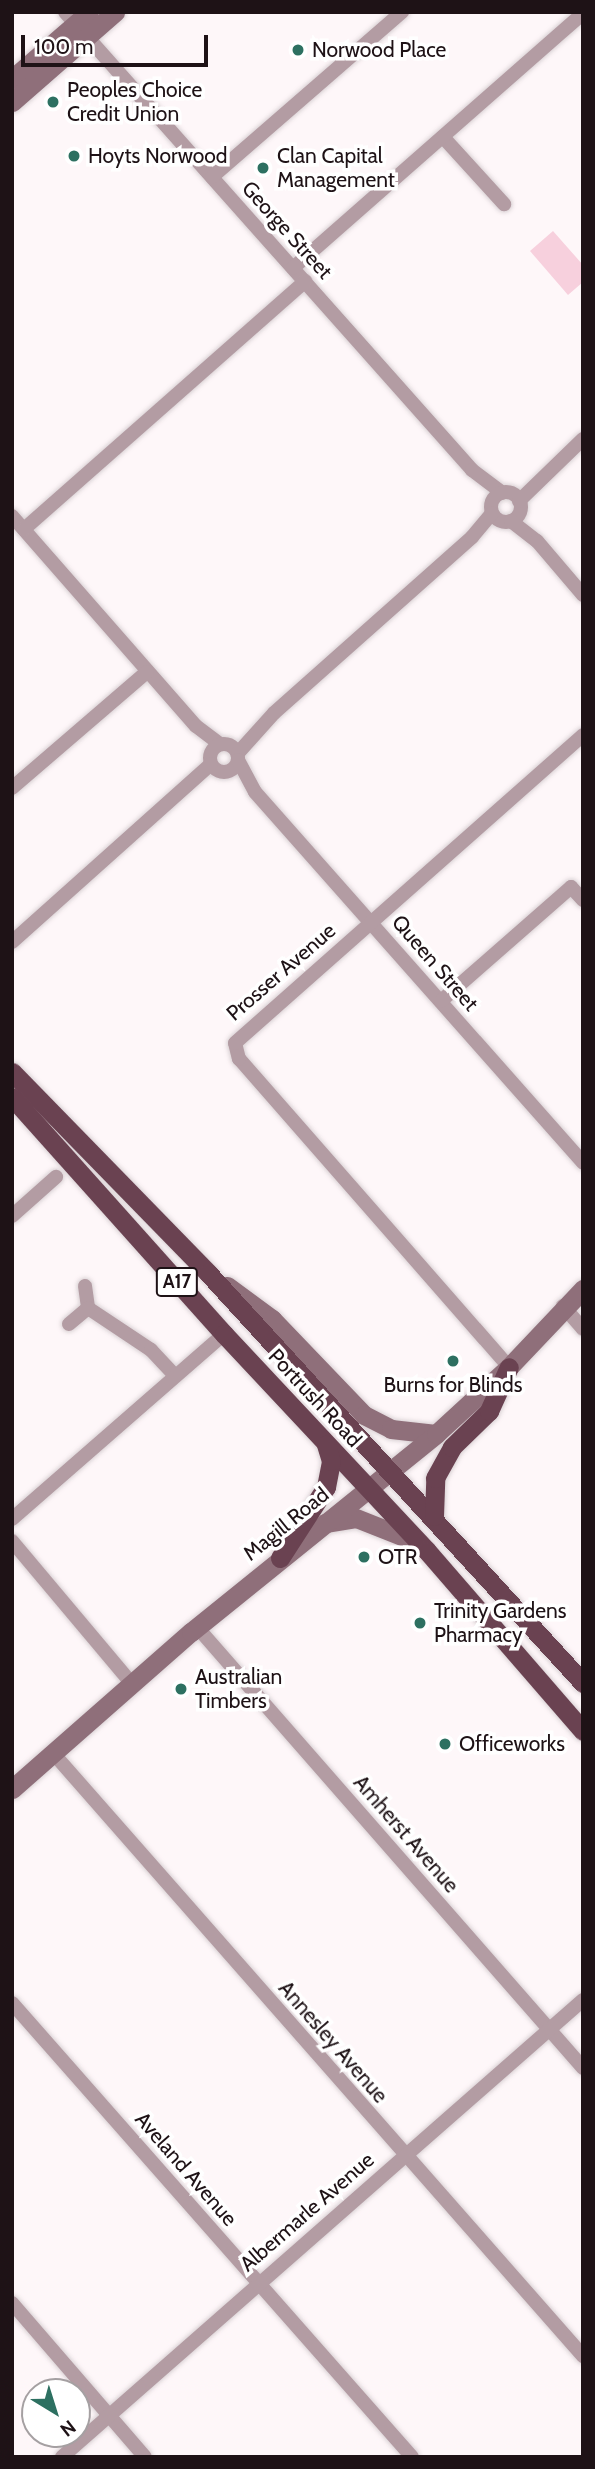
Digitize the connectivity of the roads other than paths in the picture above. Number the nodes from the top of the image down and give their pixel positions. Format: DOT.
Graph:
graph roads {
  1 [pos="115,12"];
  2 [pos="402,12"];
  3 [pos="576,19"];
  4 [pos="79,21"];
  5 [pos="12,79"];
  6 [pos="12,102"];
  7 [pos="443,136"];
  8 [pos="212,177"];
  9 [pos="503,204"];
  10 [pos="293,268"];
  11 [pos="305,281"];
  12 [pos="583,439"];
  13 [pos="506,507"];
  14 [pos="12,516"];
  15 [pos="24,529"];
  16 [pos="583,594"];
  17 [pos="146,672"];
  18 [pos="583,735"];
  19 [pos="225,758"];
  20 [pos="12,788"];
  21 [pos="583,900"];
  22 [pos="371,922"];
  23 [pos="12,943"];
  24 [pos="440,1001"];
  25 [pos="12,1072"];
  26 [pos="12,1085"];
  27 [pos="12,1097"];
  28 [pos="32,1119"];
  29 [pos="583,1163"];
  30 [pos="56,1177"];
  31 [pos="12,1216"];
  32 [pos="208,1273"];
  33 [pos="85,1286"];
  34 [pos="583,1289"];
  35 [pos="563,1306"];
  36 [pos="89,1308"];
  37 [pos="69,1324"];
  38 [pos="583,1329"];
  39 [pos="224,1334"];
  40 [pos="509,1367"];
  41 [pos="175,1376"];
  42 [pos="436,1434"];
  43 [pos="324,1442"];
  44 [pos="391,1470"];
  45 [pos="369,1487"];
  46 [pos="434,1516"];
  47 [pos="12,1519"];
  48 [pos="321,1524"];
  49 [pos="12,1541"];
  50 [pos="421,1545"];
  51 [pos="280,1558"];
  52 [pos="197,1627"];
  53 [pos="583,1683"];
  54 [pos="132,1684"];
  55 [pos="583,1731"];
  56 [pos="53,1754"];
  57 [pos="12,1789"];
  58 [pos="583,2000"];
  59 [pos="12,2003"];
  60 [pos="548,2029"];
  61 [pos="583,2068"];
  62 [pos="404,2155"];
  63 [pos="258,2282"];
  64 [pos="12,2303"];
  65 [pos="583,2356"];
  66 [pos="108,2414"];
  67 [pos="62,2457"];
  68 [pos="145,2457"];
  69 [pos="412,2457"];
  1 -- 4 [label="main road"];
  2 -- 8 [label="street"];
  3 -- 7 [label="street"];
  4 -- 5 [label="main road"];
  4 -- 6 [label="main road"];
  4 -- 8 [label="street, George Street"];
  7 -- 9 [label="street"];
  7 -- 10 [label="street"];
  8 -- 10 [label="street, George Street"];
  10 -- 11 [label="street, George Street"];
  11 -- 13 [label="street, George Street"];
  11 -- 15 [label="street"];
  12 -- 13 [label="street"];
  13 -- 16 [label="street, George Street"];
  13 -- 19 [label="street"];
  14 -- 15 [label="street, Queen Street"];
  15 -- 17 [label="street, Queen Street"];
  17 -- 19 [label="street, Queen Street"];
  17 -- 20 [label="street"];
  18 -- 22 [label="street, Prosser Avenue"];
  19 -- 22 [label="street, Queen Street"];
  19 -- 23 [label="street"];
  21 -- 24 [label="street"];
  22 -- 24 [label="street, Queen Street"];
  22 -- 40 [label="street, Prosser Avenue"];
  24 -- 29 [label="street, Queen Street"];
  25 -- 32 [label="highway, Portrush Road / A17"];
  26 -- 28 [label="highway"];
  27 -- 28 [label="highway, Portrush Road / A17"];
  28 -- 39 [label="highway, Portrush Road / A17"];
  30 -- 31 [label="street"];
  32 -- 42 [label="main road"];
  32 -- 44 [label="highway, Portrush Road / A17"];
  33 -- 36 [label="street"];
  34 -- 35 [label="main road, Magill Road"];
  35 -- 38 [label="street"];
  35 -- 40 [label="main road, Magill Road"];
  36 -- 37 [label="street"];
  36 -- 41 [label="street"];
  39 -- 41 [label="street"];
  39 -- 43 [label="highway, Portrush Road / A17"];
  40 -- 42 [label="main road, Magill Road"];
  40 -- 46 [label="highway"];
  41 -- 47 [label="street"];
  42 -- 44 [label="main road, Magill Road"];
  43 -- 45 [label="highway, Portrush Road / A17"];
  43 -- 51 [label="highway"];
  44 -- 45 [label="main road, Magill Road"];
  44 -- 46 [label="highway, Portrush Road / A17"];
  45 -- 48 [label="main road, Magill Road"];
  45 -- 50 [label="highway, Portrush Road / A17"];
  46 -- 53 [label="highway, Portrush Road / A17"];
  48 -- 50 [label="main road"];
  48 -- 51 [label="main road, Magill Road"];
  49 -- 54 [label="street"];
  50 -- 55 [label="highway, Portrush Road / A17"];
  51 -- 52 [label="main road, Magill Road"];
  52 -- 54 [label="main road, Magill Road"];
  52 -- 60 [label="street, Amherst Avenue"];
  54 -- 56 [label="main road, Magill Road"];
  56 -- 57 [label="main road, Magill Road"];
  56 -- 62 [label="street, Annesley Avenue"];
  58 -- 60 [label="street, Albermarle Avenue"];
  59 -- 63 [label="street, Aveland Avenue"];
  60 -- 61 [label="street, Amherst Avenue"];
  60 -- 62 [label="street, Albermarle Avenue"];
  62 -- 63 [label="street, Albermarle Avenue"];
  62 -- 65 [label="street, Annesley Avenue"];
  63 -- 66 [label="street, Albermarle Avenue"];
  63 -- 69 [label="street, Aveland Avenue"];
  64 -- 66 [label="street"];
  66 -- 67 [label="street, Albermarle Avenue"];
  66 -- 68 [label="street"];
}
